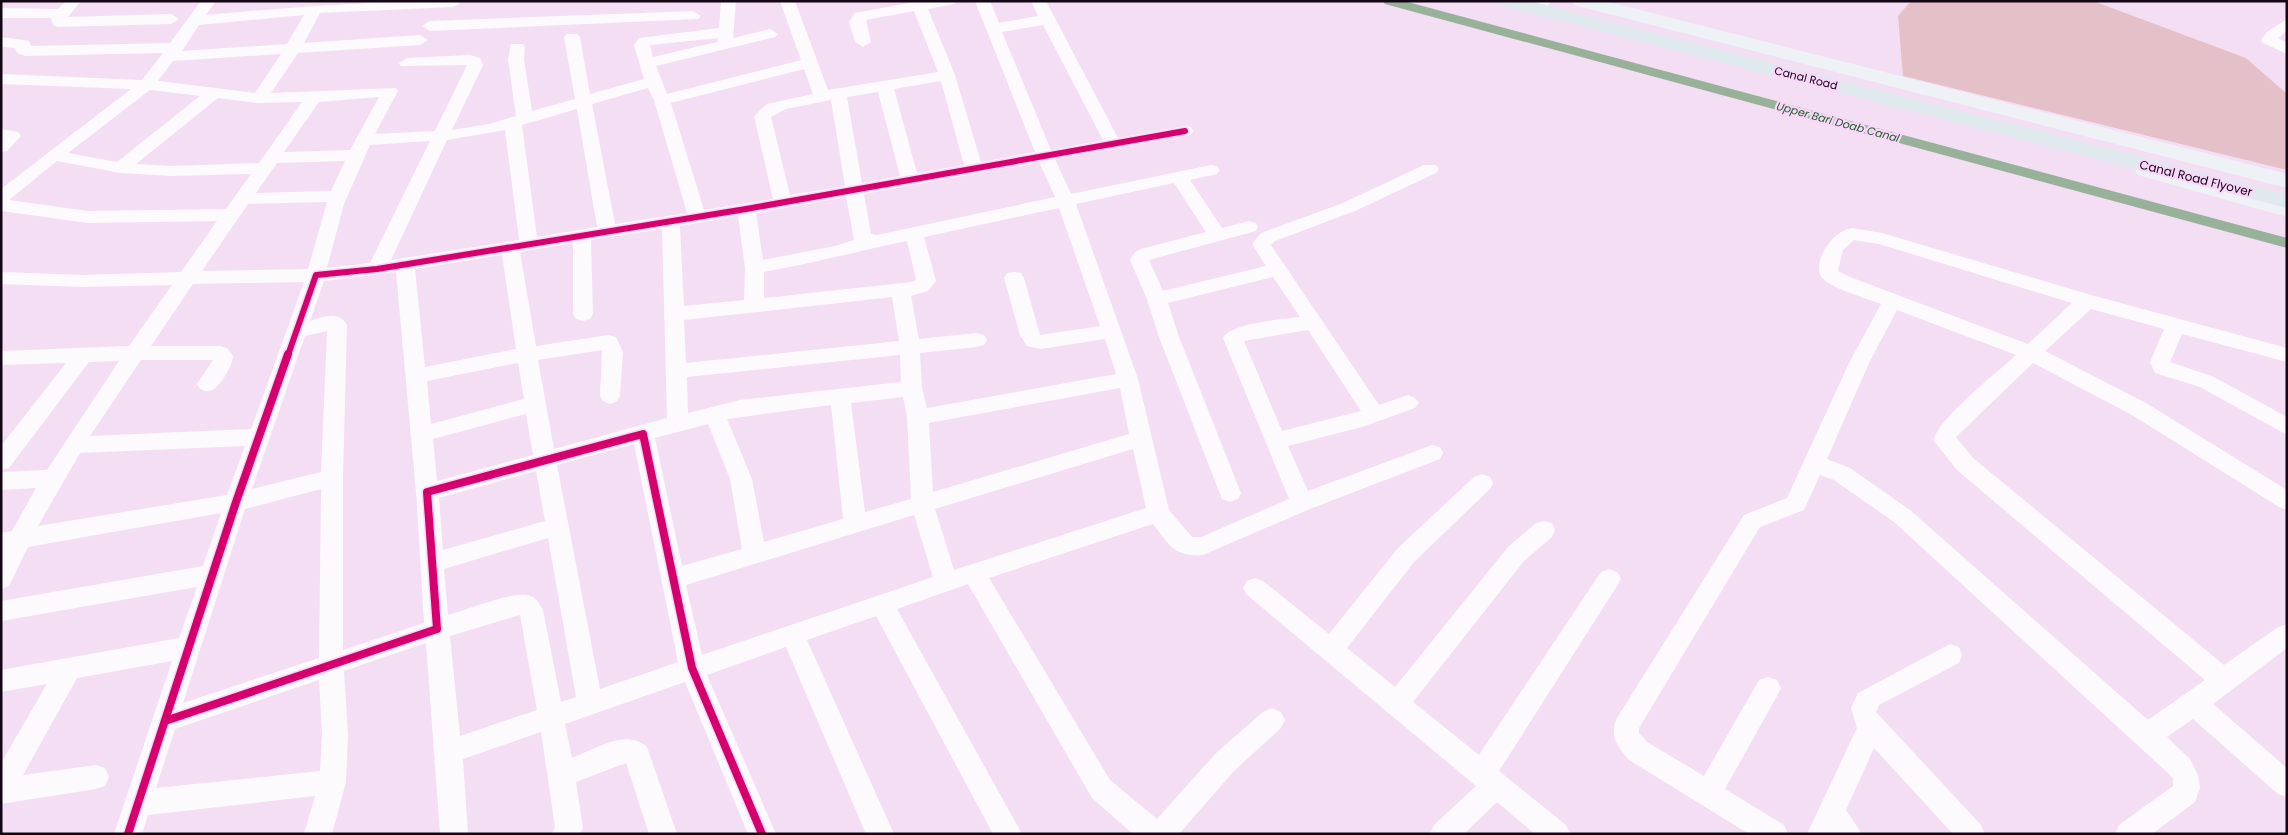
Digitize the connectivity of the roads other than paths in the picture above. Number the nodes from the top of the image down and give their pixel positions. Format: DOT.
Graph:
graph roads {
  1 [pos="74,1"];
  2 [pos="209,1"];
  3 [pos="729,1"];
  4 [pos="787,1"];
  5 [pos="949,1"];
  6 [pos="982,1"];
  7 [pos="1038,1"];
  8 [pos="1506,1"];
  9 [pos="1581,1"];
  10 [pos="454,2"];
  11 [pos="1542,3"];
  12 [pos="919,6"];
  13 [pos="315,9"];
  14 [pos="1,13"];
  15 [pos="62,14"];
  16 [pos="693,16"];
  17 [pos="171,19"];
  18 [pos="1048,19"];
  19 [pos="196,21"];
  20 [pos="2287,24"];
  21 [pos="430,26"];
  22 [pos="993,29"];
  23 [pos="770,34"];
  24 [pos="572,38"];
  25 [pos="726,39"];
  26 [pos="420,40"];
  27 [pos="1,42"];
  28 [pos="863,42"];
  29 [pos="517,47"];
  30 [pos="2287,49"];
  31 [pos="292,50"];
  32 [pos="172,53"];
  33 [pos="647,63"];
  34 [pos="810,63"];
  35 [pos="407,64"];
  36 [pos="947,75"];
  37 [pos="1,79"];
  38 [pos="653,81"];
  39 [pos="884,84"];
  40 [pos="147,85"];
  41 [pos="390,91"];
  42 [pos="213,94"];
  43 [pos="830,94"];
  44 [pos="314,97"];
  45 [pos="259,98"];
  46 [pos="584,100"];
  47 [pos="662,100"];
  48 [pos="519,121"];
  49 [pos="1185,131"];
  50 [pos="1,134"];
  51 [pos="442,135"];
  52 [pos="1113,144"];
  53 [pos="1,147"];
  54 [pos="360,147"];
  55 [pos="2108,150"];
  56 [pos="2166,150"];
  57 [pos="54,155"];
  58 [pos="1045,156"];
  59 [pos="266,163"];
  60 [pos="120,168"];
  61 [pos="974,169"];
  62 [pos="1430,169"];
  63 [pos="1211,170"];
  64 [pos="1179,178"];
  65 [pos="910,180"];
  66 [pos="2287,181"];
  67 [pos="853,190"];
  68 [pos="2287,191"];
  69 [pos="338,196"];
  70 [pos="1,198"];
  71 [pos="241,199"];
  72 [pos="2287,201"];
  73 [pos="1066,202"];
  74 [pos="783,203"];
  75 [pos="1,205"];
  76 [pos="746,209"];
  77 [pos="2287,210"];
  78 [pos="230,215"];
  79 [pos="697,216"];
  80 [pos="671,222"];
  81 [pos="1249,227"];
  82 [pos="607,232"];
  83 [pos="914,232"];
  84 [pos="582,236"];
  85 [pos="1218,236"];
  86 [pos="868,241"];
  87 [pos="519,246"];
  88 [pos="405,265"];
  89 [pos="755,268"];
  90 [pos="377,269"];
  91 [pos="1277,270"];
  92 [pos="316,275"];
  93 [pos="1,278"];
  94 [pos="187,278"];
  95 [pos="1014,278"];
  96 [pos="900,290"];
  97 [pos="1157,299"];
  98 [pos="1893,300"];
  99 [pos="2087,301"];
  100 [pos="754,306"];
  101 [pos="583,314"];
  102 [pos="674,314"];
  103 [pos="1313,322"];
  104 [pos="2176,324"];
  105 [pos="295,330"];
  106 [pos="1112,331"];
  107 [pos="977,340"];
  108 [pos="910,346"];
  109 [pos="2031,352"];
  110 [pos="136,353"];
  111 [pos="527,354"];
  112 [pos="83,355"];
  113 [pos="2287,355"];
  114 [pos="2,360"];
  115 [pos="677,371"];
  116 [pos="416,376"];
  117 [pos="1128,379"];
  118 [pos="208,384"];
  119 [pos="912,388"];
  120 [pos="840,395"];
  121 [pos="610,396"];
  122 [pos="1408,403"];
  123 [pos="535,404"];
  124 [pos="714,412"];
  125 [pos="1374,415"];
  126 [pos="918,417"];
  127 [pos="678,423"];
  128 [pos="2287,427"];
  129 [pos="422,434"];
  130 [pos="644,434"];
  131 [pos="258,437"];
  132 [pos="1142,438"];
  133 [pos="1275,441"];
  134 [pos="74,445"];
  135 [pos="1432,453"];
  136 [pos="546,460"];
  137 [pos="1,462"];
  138 [pos="1816,464"];
  139 [pos="52,478"];
  140 [pos="332,478"];
  141 [pos="1,481"];
  142 [pos="1482,483"];
  143 [pos="427,492"];
  144 [pos="1230,493"];
  145 [pos="2287,501"];
  146 [pos="236,502"];
  147 [pos="1302,503"];
  148 [pos="922,504"];
  149 [pos="1158,513"];
  150 [pos="855,524"];
  151 [pos="558,526"];
  152 [pos="1544,530"];
  153 [pos="10,540"];
  154 [pos="755,554"];
  155 [pos="432,563"];
  156 [pos="974,573"];
  157 [pos="213,574"];
  158 [pos="673,579"];
  159 [pos="1609,579"];
  160 [pos="1,580"];
  161 [pos="946,582"];
  162 [pos="1255,588"];
  163 [pos="882,604"];
  164 [pos="1,611"];
  165 [pos="437,629"];
  166 [pos="792,634"];
  167 [pos="2287,634"];
  168 [pos="189,646"];
  169 [pos="1331,650"];
  170 [pos="1950,655"];
  171 [pos="331,665"];
  172 [pos="692,668"];
  173 [pos="69,669"];
  174 [pos="2223,680"];
  175 [pos="1,681"];
  176 [pos="1768,688"];
  177 [pos="590,703"];
  178 [pos="1397,703"];
  179 [pos="2194,704"];
  180 [pos="550,716"];
  181 [pos="1272,720"];
  182 [pos="165,721"];
  183 [pos="1871,726"];
  184 [pos="2148,735"];
  185 [pos="449,752"];
  186 [pos="562,775"];
  187 [pos="96,777"];
  188 [pos="1488,780"];
  189 [pos="333,782"];
  190 [pos="2287,785"];
  191 [pos="1,790"];
  192 [pos="1708,794"];
  193 [pos="138,803"];
  194 [pos="1825,822"];
  195 [pos="1449,832"];
  196 [pos="128,834"];
  197 [pos="318,834"];
  198 [pos="454,834"];
  199 [pos="566,834"];
  200 [pos="663,834"];
  201 [pos="762,834"];
  202 [pos="880,834"];
  203 [pos="1008,834"];
  204 [pos="1154,834"];
  205 [pos="1161,834"];
  206 [pos="1556,834"];
  207 [pos="1774,834"];
  208 [pos="1848,834"];
  209 [pos="1971,834"];
  210 [pos="2129,834"];
  1 -- 15 [label="street"];
  2 -- 19 [label="street"];
  3 -- 25 [label="street"];
  4 -- 34 [label="street"];
  5 -- 12 [label="street"];
  6 -- 22 [label="street"];
  7 -- 18 [label="street"];
  8 -- 11 [label="main road, Canal Road"];
  9 -- 56 [label="street"];
  10 -- 13 [label="street"];
  10 -- 21 [label="street"];
  11 -- 55 [label="main road, Canal Road"];
  12 -- 28 [label="street"];
  12 -- 36 [label="street"];
  13 -- 19 [label="street"];
  13 -- 31 [label="street"];
  14 -- 15 [label="street"];
  15 -- 17 [label="street"];
  16 -- 21 [label="street"];
  18 -- 22 [label="street"];
  18 -- 52 [label="street"];
  19 -- 32 [label="street"];
  20 -- 30 [label="street"];
  21 -- 26 [label="street"];
  22 -- 58 [label="street"];
  23 -- 25 [label="street"];
  24 -- 46 [label="street"];
  25 -- 33 [label="street"];
  25 -- 33 [label="street"];
  26 -- 31 [label="street"];
  26 -- 35 [label="street"];
  27 -- 32 [label="street"];
  29 -- 48 [label="street"];
  31 -- 32 [label="street"];
  31 -- 45 [label="street"];
  32 -- 40 [label="street"];
  33 -- 38 [label="street"];
  34 -- 43 [label="street"];
  34 -- 47 [label="street"];
  35 -- 41 [label="street"];
  35 -- 51 [label="street"];
  36 -- 39 [label="street"];
  36 -- 61 [label="street"];
  37 -- 40 [label="street"];
  38 -- 46 [label="street"];
  38 -- 47 [label="street"];
  39 -- 43 [label="street"];
  39 -- 65 [label="street"];
  40 -- 42 [label="street"];
  40 -- 57 [label="street"];
  41 -- 44 [label="street"];
  41 -- 54 [label="street"];
  42 -- 45 [label="street"];
  42 -- 60 [label="street"];
  43 -- 67 [label="street"];
  43 -- 74 [label="street"];
  44 -- 45 [label="street"];
  44 -- 59 [label="street"];
  46 -- 48 [label="street"];
  46 -- 82 [label="street"];
  47 -- 79 [label="street"];
  48 -- 51 [label="street"];
  48 -- 87 [label="street"];
  49 -- 52 [label="street"];
  50 -- 53 [label="street"];
  51 -- 54 [label="street"];
  51 -- 90 [label="street"];
  52 -- 58 [label="street"];
  54 -- 59 [label="street"];
  54 -- 69 [label="street"];
  55 -- 56 [label="street"];
  55 -- 68 [label="main road, Canal Road Flyover"];
  55 -- 72 [label="main road, Canal Road Flyover"];
  55 -- 77 [label="street"];
  56 -- 66 [label="street"];
  57 -- 60 [label="street"];
  57 -- 70 [label="street"];
  58 -- 61 [label="street"];
  58 -- 73 [label="street"];
  59 -- 60 [label="street"];
  59 -- 71 [label="street"];
  61 -- 65 [label="street"];
  62 -- 91 [label="street"];
  63 -- 64 [label="street"];
  64 -- 73 [label="street"];
  64 -- 85 [label="street"];
  65 -- 67 [label="street"];
  67 -- 74 [label="street"];
  67 -- 86 [label="street"];
  69 -- 71 [label="street"];
  69 -- 92 [label="street"];
  71 -- 78 [label="street"];
  73 -- 83 [label="street"];
  73 -- 106 [label="street"];
  74 -- 76 [label="street"];
  75 -- 78 [label="street"];
  76 -- 79 [label="street"];
  76 -- 89 [label="street"];
  78 -- 94 [label="street"];
  79 -- 80 [label="street"];
  80 -- 82 [label="street"];
  80 -- 102 [label="street"];
  81 -- 85 [label="street"];
  82 -- 84 [label="street"];
  83 -- 86 [label="street"];
  83 -- 96 [label="street"];
  84 -- 87 [label="street"];
  84 -- 101 [label="street"];
  85 -- 97 [label="street"];
  86 -- 89 [label="street"];
  87 -- 88 [label="street"];
  87 -- 111 [label="street"];
  88 -- 90 [label="street"];
  88 -- 116 [label="street"];
  89 -- 100 [label="street"];
  90 -- 92 [label="street"];
  91 -- 97 [label="street"];
  91 -- 103 [label="street"];
  92 -- 94 [label="street"];
  92 -- 105 [label="street"];
  93 -- 94 [label="street"];
  94 -- 110 [label="street"];
  95 -- 106 [label="street"];
  96 -- 100 [label="street"];
  96 -- 108 [label="street"];
  97 -- 144 [label="street"];
  98 -- 99 [label="street"];
  98 -- 109 [label="street"];
  98 -- 138 [label="street"];
  99 -- 104 [label="street"];
  99 -- 109 [label="street"];
  100 -- 102 [label="street"];
  102 -- 115 [label="street"];
  103 -- 125 [label="street"];
  103 -- 133 [label="street"];
  104 -- 113 [label="street"];
  104 -- 128 [label="street"];
  105 -- 131 [label="street"];
  105 -- 140 [label="street"];
  106 -- 117 [label="street"];
  107 -- 108 [label="street"];
  108 -- 115 [label="street"];
  108 -- 119 [label="street"];
  109 -- 145 [label="street"];
  109 -- 174 [label="street"];
  110 -- 112 [label="street"];
  110 -- 118 [label="street"];
  110 -- 134 [label="street"];
  111 -- 116 [label="street"];
  111 -- 121 [label="street"];
  111 -- 123 [label="street"];
  112 -- 114 [label="street"];
  112 -- 137 [label="street"];
  115 -- 127 [label="street"];
  116 -- 129 [label="street"];
  117 -- 126 [label="street"];
  117 -- 132 [label="street"];
  119 -- 120 [label="street"];
  119 -- 126 [label="street"];
  120 -- 124 [label="street"];
  120 -- 150 [label="street"];
  122 -- 125 [label="street"];
  123 -- 129 [label="street"];
  123 -- 136 [label="street"];
  124 -- 127 [label="street"];
  124 -- 154 [label="street"];
  125 -- 133 [label="street"];
  126 -- 148 [label="street"];
  127 -- 130 [label="street"];
  129 -- 143 [label="street"];
  130 -- 136 [label="street"];
  130 -- 158 [label="street"];
  131 -- 134 [label="street"];
  131 -- 146 [label="street"];
  132 -- 148 [label="street"];
  132 -- 149 [label="street"];
  133 -- 147 [label="street"];
  134 -- 139 [label="street"];
  135 -- 147 [label="street"];
  136 -- 143 [label="street"];
  136 -- 151 [label="street"];
  138 -- 184 [label="street"];
  138 -- 192 [label="street"];
  139 -- 141 [label="street"];
  139 -- 153 [label="street"];
  140 -- 146 [label="street"];
  140 -- 171 [label="street"];
  142 -- 169 [label="street"];
  143 -- 155 [label="street"];
  146 -- 153 [label="street"];
  146 -- 157 [label="street"];
  147 -- 149 [label="street"];
  148 -- 150 [label="street"];
  148 -- 161 [label="street"];
  149 -- 156 [label="street"];
  150 -- 154 [label="street"];
  151 -- 155 [label="street"];
  151 -- 177 [label="street"];
  152 -- 178 [label="street"];
  153 -- 160 [label="street"];
  154 -- 158 [label="street"];
  155 -- 165 [label="street"];
  156 -- 161 [label="street"];
  156 -- 204 [label="street"];
  157 -- 164 [label="street"];
  157 -- 168 [label="street"];
  158 -- 172 [label="street"];
  159 -- 188 [label="street"];
  161 -- 163 [label="street"];
  162 -- 169 [label="street"];
  163 -- 166 [label="street"];
  163 -- 203 [label="street"];
  165 -- 171 [label="street"];
  165 -- 180 [label="street"];
  165 -- 185 [label="street"];
  166 -- 172 [label="street"];
  166 -- 202 [label="street"];
  167 -- 174 [label="street"];
  168 -- 173 [label="street"];
  168 -- 182 [label="street"];
  169 -- 178 [label="street"];
  170 -- 183 [label="street"];
  171 -- 182 [label="street"];
  171 -- 189 [label="street"];
  172 -- 177 [label="street"];
  172 -- 201 [label="street"];
  173 -- 175 [label="street"];
  173 -- 191 [label="street"];
  174 -- 179 [label="street"];
  176 -- 192 [label="street"];
  177 -- 180 [label="street"];
  178 -- 188 [label="street"];
  179 -- 184 [label="street"];
  179 -- 190 [label="street"];
  180 -- 185 [label="street"];
  180 -- 186 [label="street"];
  181 -- 205 [label="street"];
  182 -- 193 [label="street"];
  183 -- 194 [label="street"];
  183 -- 209 [label="street"];
  184 -- 210 [label="street"];
  185 -- 198 [label="street"];
  186 -- 199 [label="street"];
  186 -- 200 [label="street"];
  187 -- 191 [label="street"];
  188 -- 195 [label="street"];
  188 -- 206 [label="street"];
  189 -- 193 [label="street"];
  189 -- 197 [label="street"];
  192 -- 207 [label="street"];
  193 -- 196 [label="street"];
  194 -- 208 [label="street"];
}
